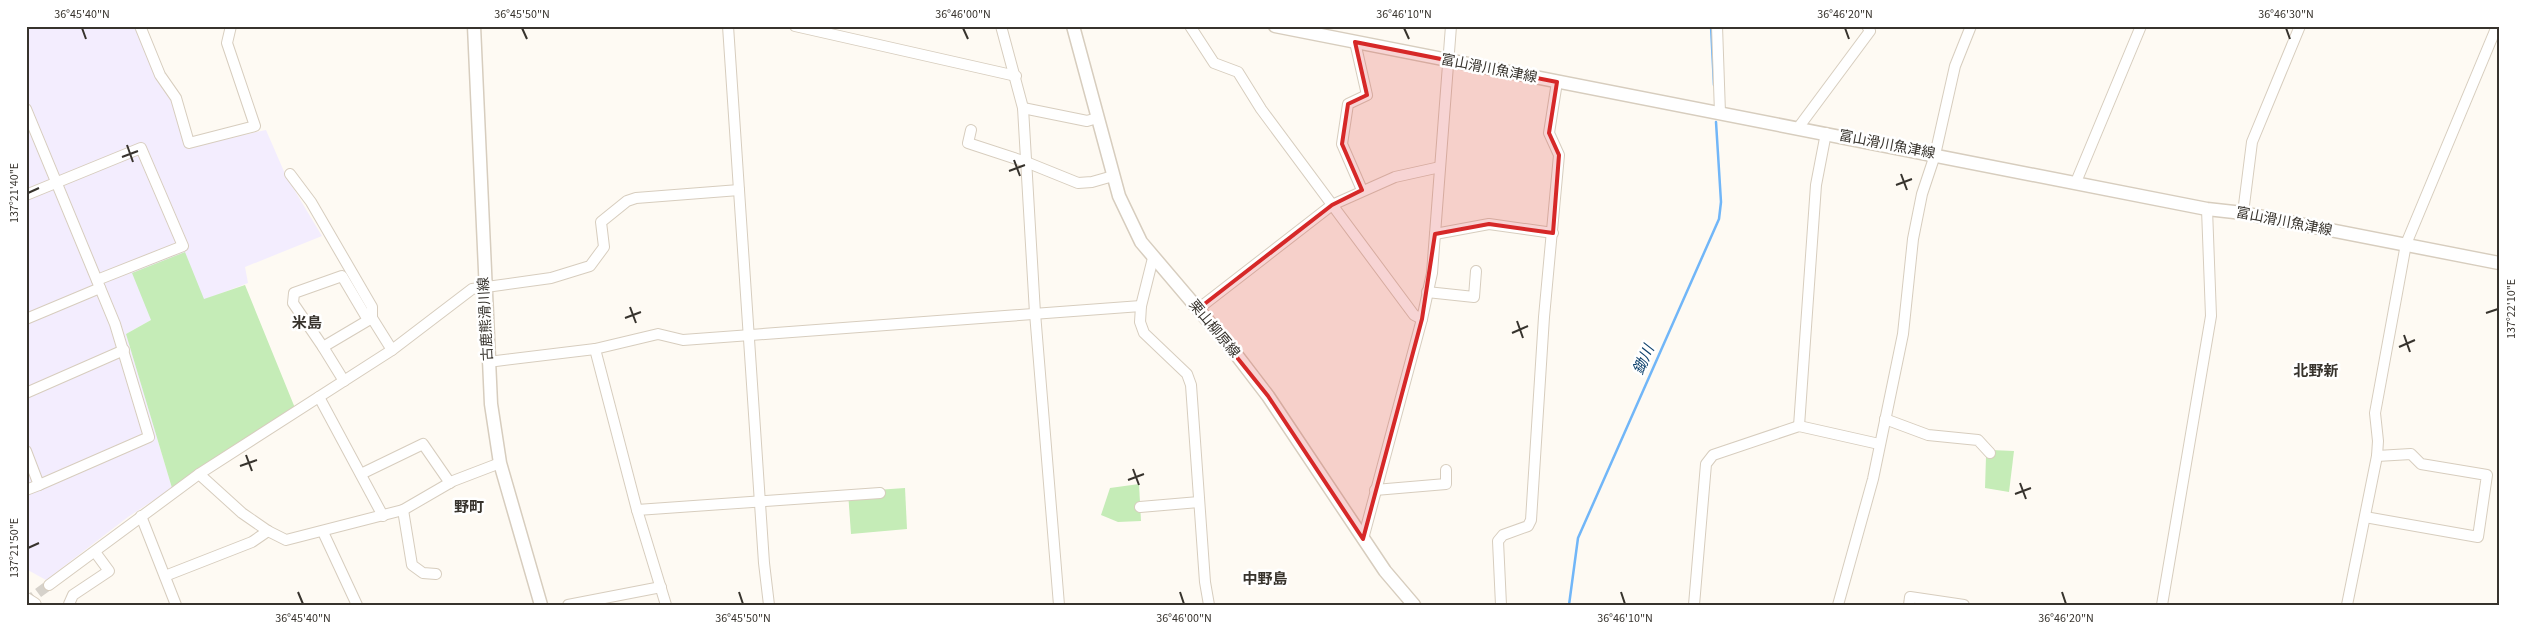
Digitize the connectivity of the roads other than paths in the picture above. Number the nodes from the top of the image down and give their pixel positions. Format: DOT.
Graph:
graph roads {
  1 [pos="140,26"];
  2 [pos="231,26"];
  3 [pos="474,26"];
  4 [pos="728,26"];
  5 [pos="795,26"];
  6 [pos="1001,26"];
  7 [pos="1073,26"];
  8 [pos="1190,26"];
  9 [pos="1274,26"];
  10 [pos="1451,26"];
  11 [pos="1717,26"];
  12 [pos="1867,26"];
  13 [pos="1972,26"];
  14 [pos="2141,26"];
  15 [pos="2300,26"];
  16 [pos="2497,26"];
  17 [pos="1355,42"];
  18 [pos="1449,61"];
  19 [pos="1016,76"];
  20 [pos="1558,82"];
  21 [pos="26,108"];
  22 [pos="1023,108"];
  23 [pos="1720,113"];
  24 [pos="1097,118"];
  25 [pos="1798,128"];
  26 [pos="970,130"];
  27 [pos="1826,133"];
  28 [pos="1935,155"];
  29 [pos="1026,162"];
  30 [pos="1440,167"];
  31 [pos="290,174"];
  32 [pos="1113,176"];
  33 [pos="2076,182"];
  34 [pos="57,183"];
  35 [pos="739,190"];
  36 [pos="1362,190"];
  37 [pos="26,195"];
  38 [pos="1332,205"];
  39 [pos="2207,209"];
  40 [pos="2243,213"];
  41 [pos="1552,233"];
  42 [pos="1435,234"];
  43 [pos="2406,244"];
  44 [pos="1153,258"];
  45 [pos="2499,263"];
  46 [pos="1476,271"];
  47 [pos="99,284"];
  48 [pos="484,286"];
  49 [pos="1427,292"];
  50 [pos="1141,306"];
  51 [pos="1198,309"];
  52 [pos="1035,313"];
  53 [pos="26,319"];
  54 [pos="370,319"];
  55 [pos="1422,319"];
  56 [pos="748,336"];
  57 [pos="323,348"];
  58 [pos="595,349"];
  59 [pos="124,350"];
  60 [pos="392,350"];
  61 [pos="488,362"];
  62 [pos="344,381"];
  63 [pos="26,393"];
  64 [pos="319,397"];
  65 [pos="1884,419"];
  66 [pos="1799,426"];
  67 [pos="1879,444"];
  68 [pos="26,451"];
  69 [pos="1990,453"];
  70 [pos="2377,456"];
  71 [pos="500,463"];
  72 [pos="1446,470"];
  73 [pos="199,474"];
  74 [pos="361,474"];
  75 [pos="450,483"];
  76 [pos="38,485"];
  77 [pos="26,490"];
  78 [pos="1375,490"];
  79 [pos="880,493"];
  80 [pos="1199,502"];
  81 [pos="760,503"];
  82 [pos="1140,507"];
  83 [pos="403,510"];
  84 [pos="637,510"];
  85 [pos="141,516"];
  86 [pos="383,516"];
  87 [pos="2365,517"];
  88 [pos="268,531"];
  89 [pos="323,532"];
  90 [pos="1363,539"];
  91 [pos="95,552"];
  92 [pos="436,574"];
  93 [pos="165,576"];
  94 [pos="49,585"];
  95 [pos="660,587"];
  96 [pos="26,600"];
  97 [pos="69,604"];
  98 [pos="34,605"];
  99 [pos="176,605"];
  100 [pos="357,605"];
  101 [pos="541,605"];
  102 [pos="568,605"];
  103 [pos="666,605"];
  104 [pos="769,605"];
  105 [pos="1059,605"];
  106 [pos="1209,605"];
  107 [pos="1414,605"];
  108 [pos="1501,605"];
  109 [pos="1694,605"];
  110 [pos="1838,605"];
  111 [pos="1909,605"];
  112 [pos="1964,605"];
  113 [pos="2162,605"];
  114 [pos="2347,605"];
  1 -- 2 [label="street"];
  3 -- 48 [label="main road, 古鹿熊滑川線"];
  4 -- 35 [label="street"];
  5 -- 19 [label="street"];
  6 -- 19 [label="street"];
  7 -- 24 [label="main road, 栗山柳原線"];
  8 -- 38 [label="street"];
  9 -- 17 [label="main road, 富山滑川魚津線"];
  10 -- 18 [label="street"];
  11 -- 23 [label="street"];
  12 -- 25 [label="street"];
  13 -- 28 [label="street"];
  14 -- 33 [label="street"];
  15 -- 40 [label="street"];
  16 -- 43 [label="street"];
  17 -- 18 [label="main road, 富山滑川魚津線"];
  17 -- 36 [label="street"];
  18 -- 20 [label="main road, 富山滑川魚津線"];
  18 -- 30 [label="street"];
  19 -- 22 [label="street"];
  20 -- 23 [label="main road, 富山滑川魚津線"];
  20 -- 41 [label="street"];
  21 -- 34 [label="street"];
  22 -- 24 [label="street"];
  22 -- 29 [label="street"];
  23 -- 25 [label="main road, 富山滑川魚津線"];
  24 -- 32 [label="main road, 栗山柳原線"];
  25 -- 27 [label="main road, 富山滑川魚津線"];
  26 -- 29 [label="street"];
  27 -- 28 [label="main road, 富山滑川魚津線"];
  27 -- 66 [label="street"];
  28 -- 33 [label="main road, 富山滑川魚津線"];
  28 -- 65 [label="street"];
  29 -- 32 [label="street"];
  29 -- 52 [label="street"];
  30 -- 36 [label="street"];
  30 -- 42 [label="street"];
  31 -- 54 [label="street"];
  32 -- 44 [label="main road, 栗山柳原線"];
  33 -- 39 [label="main road, 富山滑川魚津線"];
  34 -- 37 [label="street"];
  34 -- 47 [label="street"];
  34 -- 47 [label="street"];
  35 -- 48 [label="street"];
  35 -- 56 [label="street"];
  36 -- 38 [label="street"];
  38 -- 51 [label="street"];
  38 -- 55 [label="street"];
  39 -- 40 [label="main road, 富山滑川魚津線"];
  39 -- 113 [label="street"];
  40 -- 43 [label="main road, 富山滑川魚津線"];
  41 -- 42 [label="street"];
  41 -- 108 [label="street"];
  42 -- 49 [label="street"];
  43 -- 45 [label="main road, 富山滑川魚津線"];
  43 -- 70 [label="street"];
  44 -- 50 [label="street"];
  44 -- 51 [label="main road, 栗山柳原線"];
  46 -- 49 [label="street"];
  47 -- 53 [label="street"];
  47 -- 59 [label="street"];
  48 -- 60 [label="street"];
  48 -- 61 [label="main road, 古鹿熊滑川線"];
  49 -- 55 [label="street"];
  50 -- 52 [label="street"];
  50 -- 80 [label="street"];
  51 -- 90 [label="main road, 栗山柳原線"];
  52 -- 56 [label="street"];
  52 -- 105 [label="street"];
  54 -- 57 [label="street"];
  54 -- 57 [label="street"];
  54 -- 60 [label="street"];
  55 -- 78 [label="street"];
  56 -- 58 [label="street"];
  56 -- 81 [label="street"];
  57 -- 62 [label="street"];
  58 -- 61 [label="street"];
  58 -- 84 [label="street"];
  59 -- 63 [label="street"];
  59 -- 76 [label="street"];
  60 -- 62 [label="street"];
  61 -- 71 [label="main road, 古鹿熊滑川線"];
  62 -- 64 [label="street"];
  64 -- 73 [label="street"];
  64 -- 74 [label="street"];
  65 -- 67 [label="street"];
  65 -- 69 [label="street"];
  66 -- 67 [label="street"];
  66 -- 109 [label="street"];
  67 -- 110 [label="street"];
  68 -- 76 [label="street"];
  70 -- 87 [label="street"];
  70 -- 87 [label="street"];
  71 -- 75 [label="street"];
  71 -- 101 [label="main road, 古鹿熊滑川線"];
  72 -- 78 [label="street"];
  73 -- 85 [label="street"];
  73 -- 88 [label="street"];
  74 -- 75 [label="street"];
  74 -- 86 [label="street"];
  75 -- 83 [label="street"];
  76 -- 77 [label="street"];
  78 -- 90 [label="street"];
  79 -- 81 [label="street"];
  80 -- 82 [label="street"];
  80 -- 106 [label="street"];
  81 -- 84 [label="street"];
  81 -- 104 [label="street"];
  83 -- 86 [label="street"];
  83 -- 92 [label="street"];
  84 -- 95 [label="street"];
  85 -- 91 [label="street"];
  85 -- 93 [label="street"];
  86 -- 89 [label="street"];
  87 -- 114 [label="street"];
  88 -- 89 [label="street"];
  88 -- 93 [label="street"];
  89 -- 100 [label="street"];
  90 -- 107 [label="main road, 栗山柳原線"];
  91 -- 94 [label="street"];
  91 -- 97 [label="street"];
  93 -- 99 [label="street"];
  95 -- 102 [label="street"];
  95 -- 103 [label="street"];
  96 -- 98 [label="highway"];
  111 -- 112 [label="street"];
}
